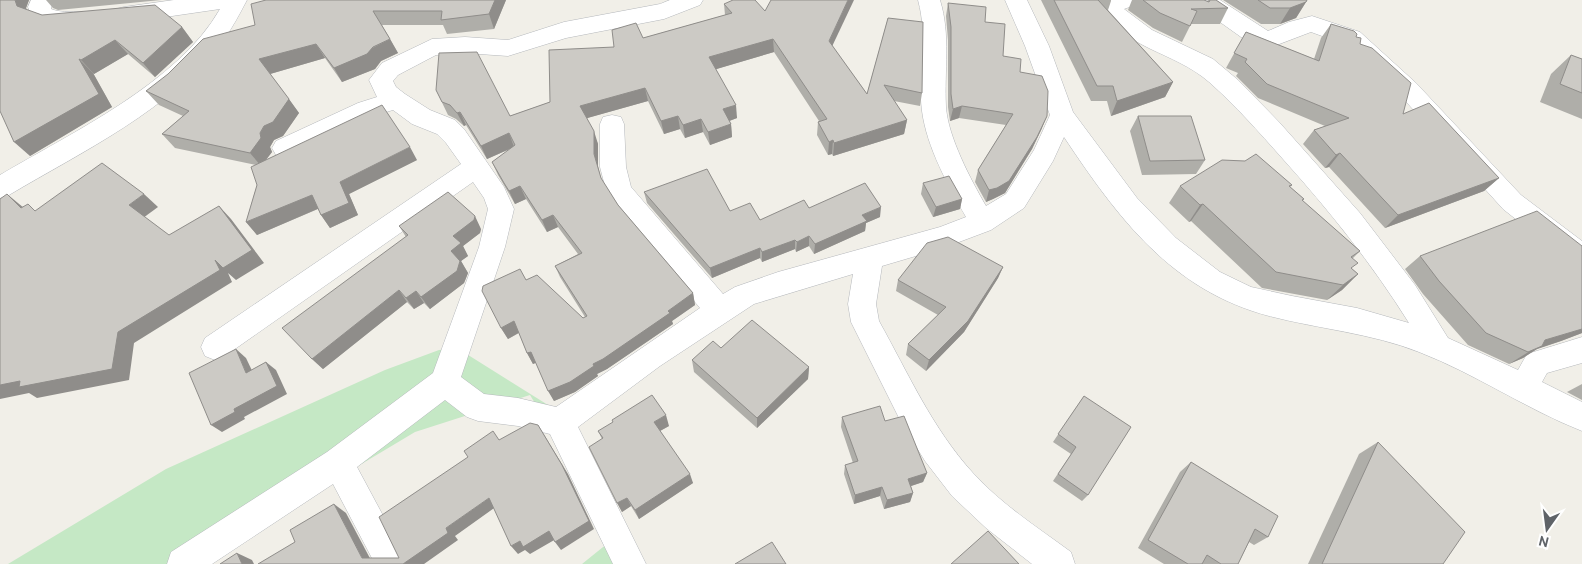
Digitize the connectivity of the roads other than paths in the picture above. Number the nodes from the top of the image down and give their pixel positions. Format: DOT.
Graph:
graph roads {
  1 [pos="42,0"];
  2 [pos="229,0"];
  3 [pos="236,0"];
  4 [pos="692,0"];
  5 [pos="929,0"];
  6 [pos="1016,0"];
  7 [pos="1127,0"];
  8 [pos="1204,0"];
  9 [pos="396,100"];
  10 [pos="1062,115"];
  11 [pos="612,124"];
  12 [pos="285,148"];
  13 [pos="477,166"];
  14 [pos="0,188"];
  15 [pos="982,222"];
  16 [pos="1582,256"];
  17 [pos="870,257"];
  18 [pos="720,311"];
  19 [pos="1438,346"];
  20 [pos="215,347"];
  21 [pos="1582,350"];
  22 [pos="445,382"];
  23 [pos="1523,388"];
  24 [pos="1582,417"];
  25 [pos="560,422"];
  26 [pos="338,463"];
  27 [pos="184,564"];
  28 [pos="393,564"];
  29 [pos="630,564"];
  30 [pos="1059,564"];
  1 -- 2 [label="street"];
  3 -- 14 [label="street"];
  4 -- 9 [label="street"];
  5 -- 15 [label="street"];
  6 -- 10 [label="street"];
  7 -- 19 [label="street"];
  8 -- 16 [label="street"];
  9 -- 12 [label="street"];
  9 -- 13 [label="street"];
  10 -- 15 [label="street"];
  10 -- 19 [label="street"];
  11 -- 18 [label="street"];
  13 -- 20 [label="street"];
  13 -- 22 [label="street"];
  15 -- 17 [label="street"];
  17 -- 18 [label="street"];
  17 -- 30 [label="street"];
  18 -- 25 [label="street"];
  19 -- 23 [label="street"];
  21 -- 23 [label="street"];
  22 -- 25 [label="street"];
  22 -- 26 [label="street"];
  23 -- 24 [label="street"];
  25 -- 29 [label="street"];
  26 -- 27 [label="street"];
  26 -- 28 [label="street"];
}
